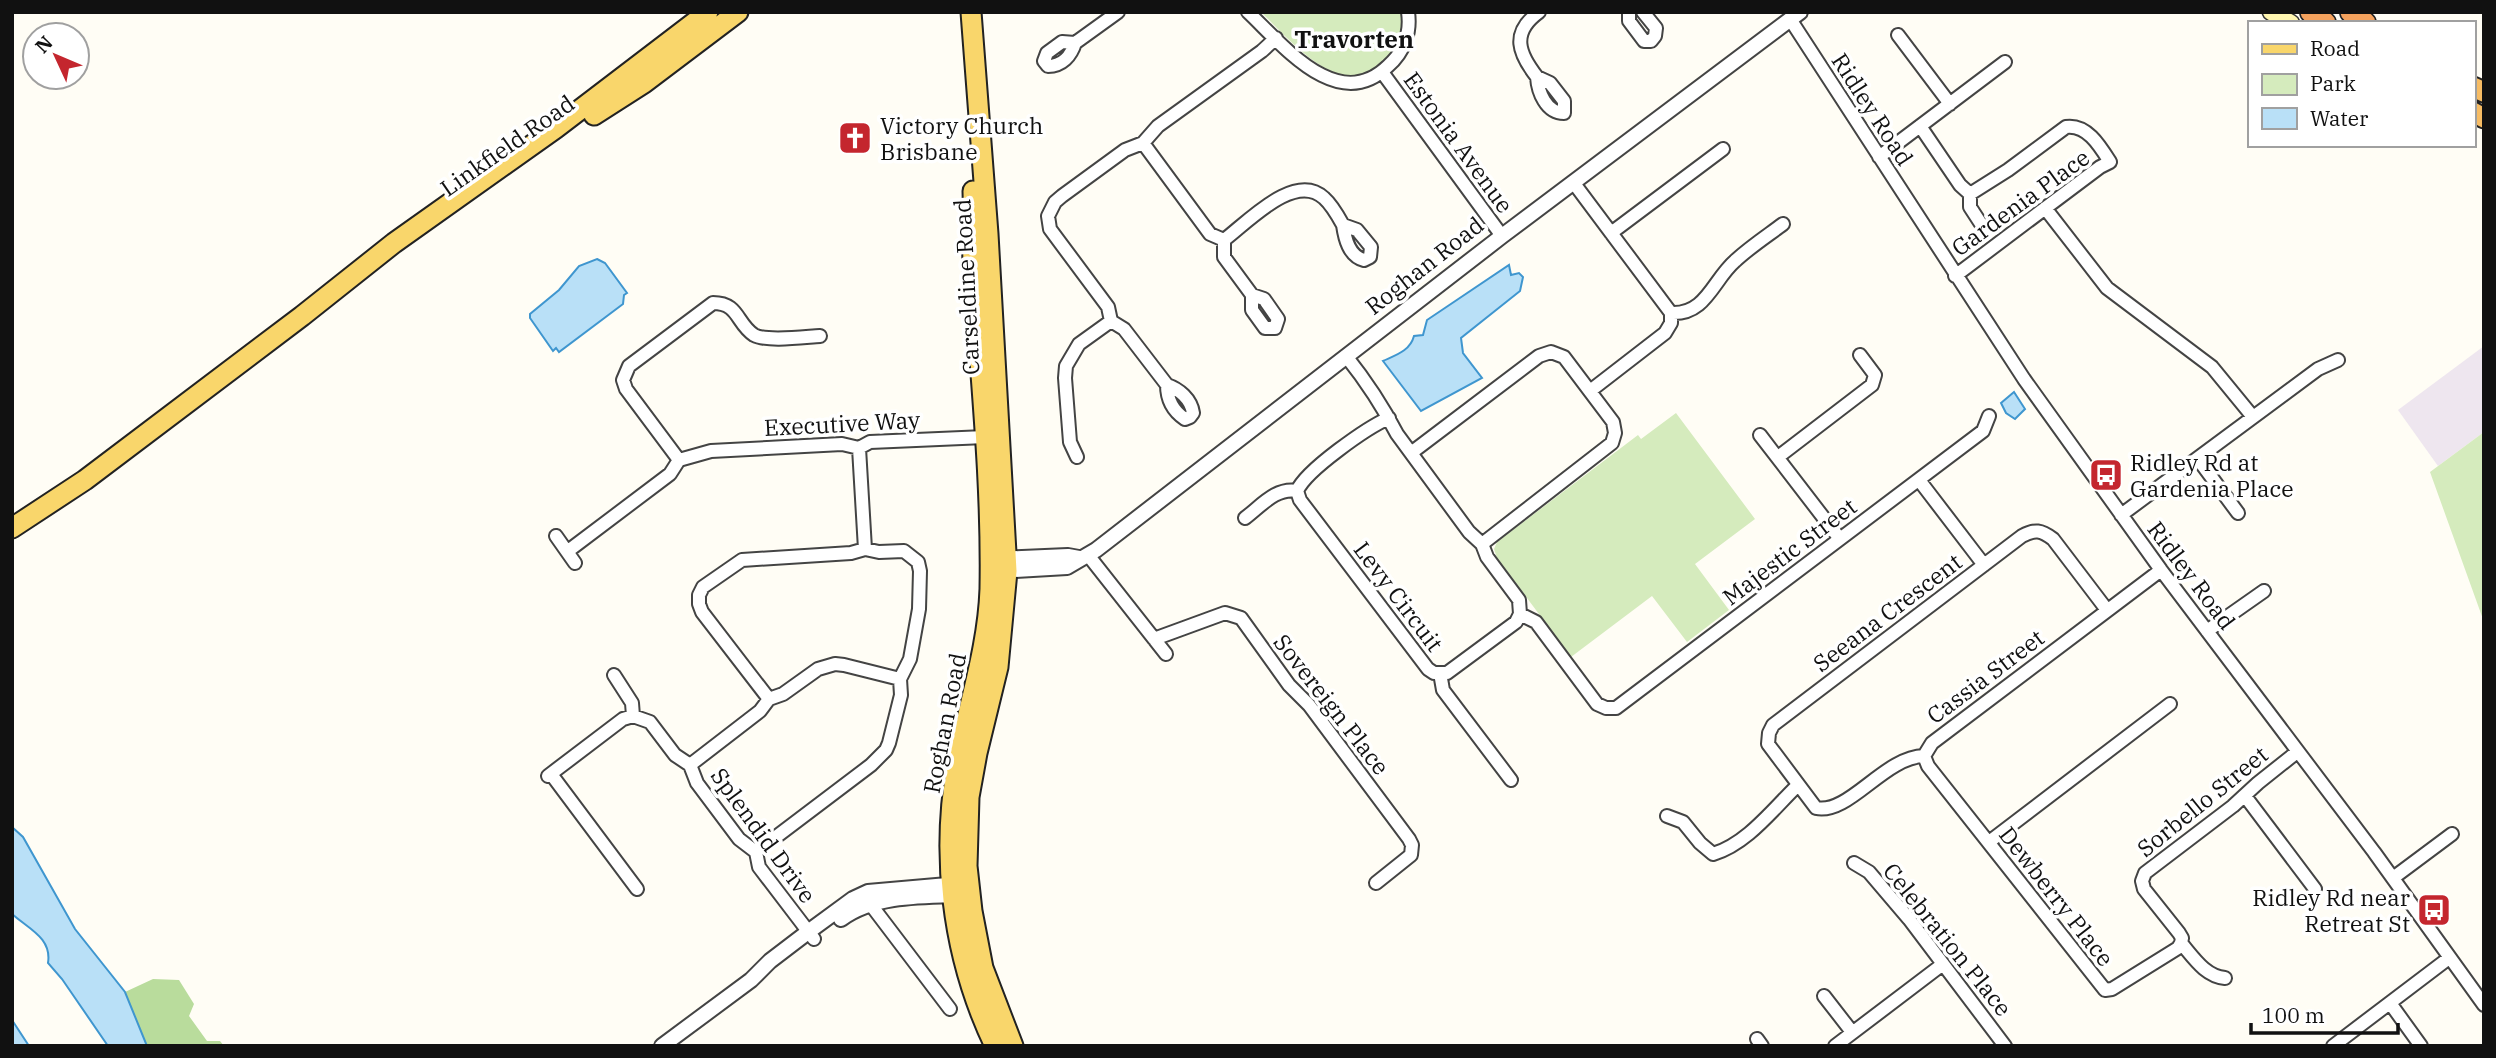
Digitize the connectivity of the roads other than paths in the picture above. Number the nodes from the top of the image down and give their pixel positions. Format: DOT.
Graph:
graph roads {
  1 [pos="708,12"];
  2 [pos="738,12"];
  3 [pos="958,12"];
  4 [pos="971,12"];
  5 [pos="1118,12"];
  6 [pos="1248,12"];
  7 [pos="1408,12"];
  8 [pos="1539,12"];
  9 [pos="1629,12"];
  10 [pos="1643,12"];
  11 [pos="2271,12"];
  12 [pos="1795,16"];
  13 [pos="2287,21"];
  14 [pos="1898,36"];
  15 [pos="1276,38"];
  16 [pos="1075,43"];
  17 [pos="2005,62"];
  18 [pos="1382,72"];
  19 [pos="1536,78"];
  20 [pos="1950,104"];
  21 [pos="1920,126"];
  22 [pos="1143,144"];
  23 [pos="1723,149"];
  24 [pos="1879,157"];
  25 [pos="1573,182"];
  26 [pos="1969,194"];
  27 [pos="2045,208"];
  28 [pos="1783,224"];
  29 [pos="1343,225"];
  30 [pos="1984,230"];
  31 [pos="1611,233"];
  32 [pos="1502,236"];
  33 [pos="1224,240"];
  34 [pos="1955,276"];
  35 [pos="1252,295"];
  36 [pos="1671,313"];
  37 [pos="302,316"];
  38 [pos="1111,321"];
  39 [pos="820,336"];
  40 [pos="1860,355"];
  41 [pos="1346,356"];
  42 [pos="2338,360"];
  43 [pos="1167,385"];
  44 [pos="1590,391"];
  45 [pos="1989,416"];
  46 [pos="2253,417"];
  47 [pos="1389,418"];
  48 [pos="1760,435"];
  49 [pos="985,437"];
  50 [pos="859,448"];
  51 [pos="1411,453"];
  52 [pos="1077,457"];
  53 [pos="1778,457"];
  54 [pos="2197,459"];
  55 [pos="680,460"];
  56 [pos="1919,480"];
  57 [pos="1297,491"];
  58 [pos="2238,513"];
  59 [pos="2121,515"];
  60 [pos="1245,518"];
  61 [pos="12,528"];
  62 [pos="556,536"];
  63 [pos="1840,539"];
  64 [pos="1482,544"];
  65 [pos="865,549"];
  66 [pos="568,551"];
  67 [pos="1084,556"];
  68 [pos="575,563"];
  69 [pos="998,565"];
  70 [pos="1984,565"];
  71 [pos="2161,570"];
  72 [pos="2263,591"];
  73 [pos="2107,610"];
  74 [pos="1520,614"];
  75 [pos="2207,631"];
  76 [pos="1154,639"];
  77 [pos="1166,654"];
  78 [pos="1440,673"];
  79 [pos="614,676"];
  80 [pos="900,679"];
  81 [pos="769,699"];
  82 [pos="2170,704"];
  83 [pos="633,716"];
  84 [pos="2297,752"];
  85 [pos="1924,756"];
  86 [pos="690,765"];
  87 [pos="1511,780"];
  88 [pos="1798,785"];
  89 [pos="2245,796"];
  90 [pos="1834,808"];
  91 [pos="1667,816"];
  92 [pos="2452,834"];
  93 [pos="1989,842"];
  94 [pos="756,852"];
  95 [pos="1854,863"];
  96 [pos="2393,878"];
  97 [pos="1376,883"];
  98 [pos="638,889"];
  99 [pos="960,889"];
  100 [pos="2315,889"];
  101 [pos="867,899"];
  102 [pos="811,936"];
  103 [pos="2181,943"];
  104 [pos="2449,958"];
  105 [pos="1943,964"];
  106 [pos="2225,978"];
  107 [pos="1824,996"];
  108 [pos="2390,1003"];
  109 [pos="2484,1005"];
  110 [pos="950,1009"];
  111 [pos="1852,1032"];
  112 [pos="662,1046"];
  113 [pos="995,1046"];
  114 [pos="1013,1046"];
  115 [pos="1835,1046"];
  116 [pos="2005,1046"];
  117 [pos="2333,1046"];
  118 [pos="2421,1046"];
  1 -- 37 [label="main road, Linkfield Road"];
  2 -- 37 [label="main road, Linkfield Road"];
  3 -- 49 [label="main road, Carseldine Road"];
  4 -- 69 [label="main road, Carseldine Road"];
  5 -- 16 [label="street"];
  6 -- 15 [label="street"];
  7 -- 18 [label="street"];
  8 -- 19 [label="street"];
  9 -- 10 [label="street"];
  11 -- 13 [label="main road"];
  12 -- 24 [label="street, Ridley Road"];
  12 -- 25 [label="street, Roghan Road"];
  14 -- 20 [label="street"];
  15 -- 18 [label="street"];
  15 -- 22 [label="street"];
  17 -- 20 [label="street"];
  18 -- 32 [label="street, Estonia Avenue"];
  20 -- 21 [label="street"];
  21 -- 24 [label="street"];
  21 -- 26 [label="street"];
  22 -- 33 [label="street"];
  22 -- 38 [label="street"];
  23 -- 31 [label="street"];
  24 -- 34 [label="street, Ridley Road"];
  25 -- 31 [label="street"];
  25 -- 32 [label="street, Roghan Road"];
  26 -- 27 [label="street, Gardenia Place"];
  26 -- 30 [label="street"];
  27 -- 34 [label="street, Gardenia Place"];
  27 -- 46 [label="street"];
  28 -- 36 [label="street"];
  29 -- 33 [label="street"];
  31 -- 36 [label="street"];
  32 -- 41 [label="street, Roghan Road"];
  33 -- 35 [label="street"];
  34 -- 59 [label="street, Ridley Road"];
  36 -- 44 [label="street"];
  37 -- 61 [label="main road, Linkfield Road"];
  38 -- 43 [label="street"];
  38 -- 52 [label="street"];
  39 -- 55 [label="street"];
  40 -- 53 [label="street"];
  41 -- 47 [label="street"];
  41 -- 67 [label="street, Roghan Road"];
  42 -- 46 [label="street"];
  44 -- 51 [label="street"];
  44 -- 64 [label="street"];
  45 -- 56 [label="street, Majestic Street"];
  46 -- 54 [label="street"];
  47 -- 51 [label="street"];
  47 -- 57 [label="street"];
  48 -- 53 [label="street"];
  49 -- 50 [label="street, Executive Way"];
  49 -- 69 [label="main road, Carseldine Road"];
  50 -- 55 [label="street, Executive Way"];
  50 -- 65 [label="street"];
  51 -- 64 [label="street"];
  53 -- 63 [label="street"];
  54 -- 58 [label="street"];
  54 -- 59 [label="street"];
  55 -- 66 [label="street"];
  56 -- 63 [label="street, Majestic Street"];
  56 -- 70 [label="street"];
  57 -- 60 [label="street"];
  57 -- 78 [label="street, Levy Circuit"];
  59 -- 71 [label="street, Ridley Road"];
  62 -- 66 [label="street"];
  63 -- 74 [label="street, Majestic Street"];
  64 -- 74 [label="street"];
  65 -- 80 [label="street"];
  65 -- 81 [label="street"];
  66 -- 68 [label="street"];
  67 -- 69 [label="street, Roghan Road"];
  67 -- 76 [label="street"];
  69 -- 99 [label="main road, Roghan Road"];
  70 -- 73 [label="street, Seeana Crescent"];
  70 -- 88 [label="street, Seeana Crescent"];
  71 -- 73 [label="street, Cassia Street"];
  71 -- 75 [label="street, Ridley Road"];
  72 -- 75 [label="street"];
  73 -- 85 [label="street, Cassia Street"];
  74 -- 78 [label="street, Levy Circuit"];
  75 -- 84 [label="street, Ridley Road"];
  76 -- 77 [label="street"];
  76 -- 97 [label="street, Sovereign Place"];
  78 -- 87 [label="street"];
  79 -- 83 [label="street"];
  80 -- 81 [label="street"];
  80 -- 94 [label="street"];
  81 -- 86 [label="street"];
  82 -- 93 [label="street"];
  83 -- 86 [label="street, Splendid Drive"];
  83 -- 98 [label="street"];
  84 -- 89 [label="street, Sorbello Street"];
  84 -- 96 [label="street, Ridley Road"];
  85 -- 90 [label="street, Cassia Street"];
  85 -- 93 [label="street, Dewberry Place"];
  86 -- 94 [label="street, Splendid Drive"];
  88 -- 90 [label="street, Seeana Crescent"];
  88 -- 91 [label="street"];
  89 -- 100 [label="street"];
  89 -- 103 [label="street, Sorbello Street"];
  92 -- 96 [label="street"];
  93 -- 103 [label="street, Dewberry Place"];
  94 -- 102 [label="street, Splendid Drive"];
  95 -- 105 [label="street, Celebration Place"];
  96 -- 104 [label="street, Ridley Road"];
  99 -- 101 [label="street"];
  99 -- 113 [label="main road"];
  99 -- 114 [label="main road"];
  101 -- 102 [label="street"];
  101 -- 110 [label="street"];
  102 -- 112 [label="street"];
  103 -- 106 [label="street, Sorbello Street"];
  104 -- 108 [label="street"];
  104 -- 109 [label="street, Ridley Road"];
  105 -- 111 [label="street"];
  105 -- 116 [label="street, Celebration Place"];
  107 -- 111 [label="street"];
  108 -- 117 [label="street"];
  108 -- 118 [label="street"];
  111 -- 115 [label="street"];
}
